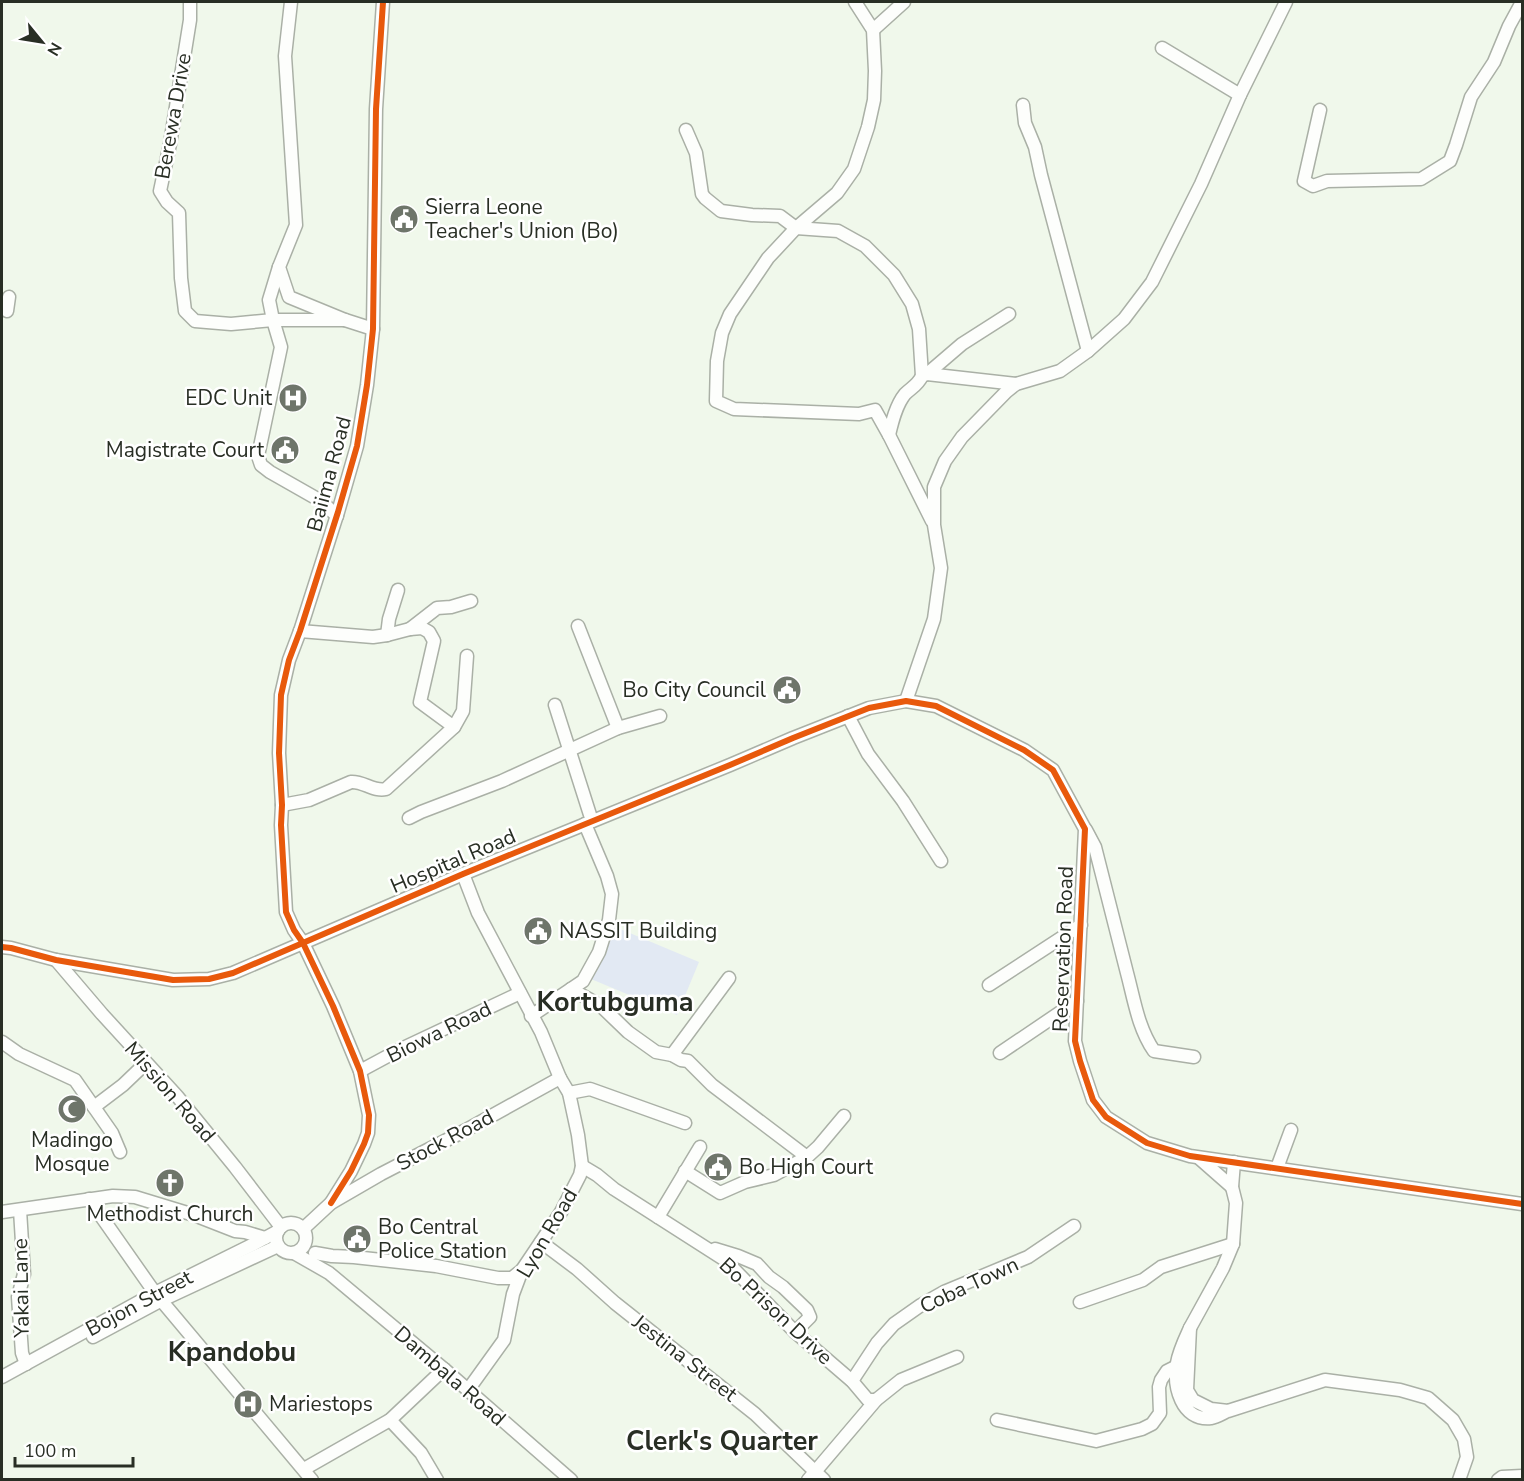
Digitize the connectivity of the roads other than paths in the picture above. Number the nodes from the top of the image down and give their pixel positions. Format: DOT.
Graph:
graph roads {
  1 [pos="190,2"];
  2 [pos="291,2"];
  3 [pos="383,2"];
  4 [pos="855,2"];
  5 [pos="904,2"];
  6 [pos="1286,2"];
  7 [pos="1522,2"];
  8 [pos="873,30"];
  9 [pos="1162,48"];
  10 [pos="1240,95"];
  11 [pos="1023,105"];
  12 [pos="1320,110"];
  13 [pos="687,130"];
  14 [pos="796,228"];
  15 [pos="279,267"];
  16 [pos="9,297"];
  17 [pos="7,311"];
  18 [pos="1009,314"];
  19 [pos="273,320"];
  20 [pos="345,320"];
  21 [pos="373,329"];
  22 [pos="1088,351"];
  23 [pos="924,375"];
  24 [pos="1016,384"];
  25 [pos="889,435"];
  26 [pos="337,516"];
  27 [pos="934,525"];
  28 [pos="398,590"];
  29 [pos="471,601"];
  30 [pos="578,626"];
  31 [pos="410,629"];
  32 [pos="300,631"];
  33 [pos="387,635"];
  34 [pos="467,656"];
  35 [pos="906,700"];
  36 [pos="555,705"];
  37 [pos="660,716"];
  38 [pos="848,716"];
  39 [pos="454,727"];
  40 [pos="618,728"];
  41 [pos="569,749"];
  42 [pos="282,805"];
  43 [pos="409,818"];
  44 [pos="588,822"];
  45 [pos="1085,829"];
  46 [pos="941,861"];
  47 [pos="463,874"];
  48 [pos="1081,925"];
  49 [pos="303,943"];
  50 [pos="2,947"];
  51 [pos="56,960"];
  52 [pos="729,978"];
  53 [pos="989,985"];
  54 [pos="571,989"];
  55 [pos="519,993"];
  56 [pos="1077,1001"];
  57 [pos="531,1016"];
  58 [pos="2,1042"];
  59 [pos="1000,1053"];
  60 [pos="672,1055"];
  61 [pos="1194,1057"];
  62 [pos="146,1063"];
  63 [pos="360,1071"];
  64 [pos="560,1078"];
  65 [pos="569,1093"];
  66 [pos="94,1107"];
  67 [pos="844,1116"];
  68 [pos="685,1123"];
  69 [pos="1291,1130"];
  70 [pos="700,1147"];
  71 [pos="120,1152"];
  72 [pos="807,1157"];
  73 [pos="1198,1158"];
  74 [pos="1234,1162"];
  75 [pos="582,1166"];
  76 [pos="1277,1168"];
  77 [pos="685,1172"];
  78 [pos="1232,1186"];
  79 [pos="89,1199"];
  80 [pos="331,1203"];
  81 [pos="1522,1204"];
  82 [pos="20,1210"];
  83 [pos="2,1212"];
  84 [pos="658,1217"];
  85 [pos="1074,1226"];
  86 [pos="280,1229"];
  87 [pos="304,1235"];
  88 [pos="541,1242"];
  89 [pos="1233,1244"];
  90 [pos="267,1245"];
  91 [pos="703,1246"];
  92 [pos="294,1253"];
  93 [pos="315,1253"];
  94 [pos="522,1270"];
  95 [pos="329,1273"];
  96 [pos="498,1278"];
  97 [pos="513,1294"];
  98 [pos="159,1297"];
  99 [pos="1080,1302"];
  100 [pos="1190,1328"];
  101 [pos="795,1332"];
  102 [pos="957,1357"];
  103 [pos="26,1364"];
  104 [pos="1177,1366"];
  105 [pos="444,1369"];
  106 [pos="2,1377"];
  107 [pos="852,1381"];
  108 [pos="2,1385"];
  109 [pos="468,1390"];
  110 [pos="876,1400"];
  111 [pos="1228,1411"];
  112 [pos="390,1420"];
  113 [pos="997,1420"];
  114 [pos="304,1469"];
  115 [pos="1522,1476"];
  116 [pos="816,1477"];
  117 [pos="312,1479"];
  118 [pos="437,1479"];
  119 [pos="571,1479"];
  120 [pos="1459,1479"];
  121 [pos="1498,1479"];
  1 -- 19 [label="street, Berewa Drive"];
  2 -- 15 [label="street"];
  3 -- 21 [label="street, Baiima Road"];
  4 -- 8 [label="street"];
  5 -- 8 [label="street"];
  6 -- 10 [label="street"];
  7 -- 12 [label="street"];
  8 -- 14 [label="street"];
  9 -- 10 [label="street"];
  10 -- 22 [label="street"];
  11 -- 22 [label="street"];
  13 -- 14 [label="street"];
  14 -- 23 [label="street"];
  14 -- 25 [label="street"];
  15 -- 19 [label="street"];
  15 -- 20 [label="street"];
  16 -- 17 [label="street"];
  18 -- 23 [label="street"];
  19 -- 20 [label="street, Berewa Drive"];
  19 -- 26 [label="street"];
  20 -- 21 [label="street"];
  21 -- 26 [label="street, Baiima Road"];
  22 -- 24 [label="street"];
  23 -- 24 [label="street"];
  23 -- 25 [label="street"];
  24 -- 27 [label="street"];
  25 -- 27 [label="street"];
  26 -- 32 [label="street, Baiima Road"];
  27 -- 35 [label="street"];
  28 -- 33 [label="street"];
  29 -- 31 [label="street"];
  30 -- 40 [label="street"];
  31 -- 33 [label="street"];
  31 -- 39 [label="street"];
  32 -- 33 [label="street"];
  32 -- 42 [label="street, Baiima Road"];
  34 -- 39 [label="street"];
  35 -- 38 [label="street, Hospital Road"];
  35 -- 45 [label="street"];
  36 -- 41 [label="street"];
  37 -- 40 [label="street"];
  38 -- 44 [label="street, Hospital Road"];
  38 -- 46 [label="street"];
  39 -- 42 [label="street"];
  40 -- 41 [label="street"];
  41 -- 43 [label="street"];
  41 -- 44 [label="street"];
  42 -- 49 [label="street, Baiima Road"];
  44 -- 47 [label="street, Hospital Road"];
  44 -- 54 [label="street"];
  45 -- 48 [label="street, Reservation Road"];
  45 -- 61 [label="street"];
  47 -- 49 [label="street, Hospital Road"];
  47 -- 55 [label="street, Lyon Road"];
  48 -- 53 [label="street"];
  48 -- 56 [label="street, Reservation Road"];
  49 -- 51 [label="street, Hospital Road"];
  49 -- 63 [label="street, Baiima Road"];
  50 -- 51 [label="street, Hospital Road"];
  51 -- 62 [label="street, Mission Road"];
  52 -- 60 [label="street"];
  54 -- 57 [label="street"];
  54 -- 60 [label="street"];
  55 -- 57 [label="street, Lyon Road"];
  55 -- 63 [label="street, Biowa Road"];
  56 -- 59 [label="street"];
  56 -- 73 [label="street, Reservation Road"];
  57 -- 64 [label="street, Lyon Road"];
  58 -- 66 [label="street"];
  60 -- 72 [label="street"];
  62 -- 66 [label="street"];
  62 -- 86 [label="street, Mission Road"];
  63 -- 80 [label="street, Baiima Road"];
  64 -- 65 [label="street, Lyon Road"];
  64 -- 80 [label="street, Stock Road"];
  65 -- 68 [label="street"];
  65 -- 75 [label="street, Lyon Road"];
  66 -- 71 [label="street"];
  67 -- 72 [label="street"];
  69 -- 76 [label="street"];
  70 -- 77 [label="street"];
  72 -- 77 [label="street"];
  73 -- 74 [label="street, Reservation Road"];
  73 -- 78 [label="street"];
  74 -- 76 [label="street, Reservation Road"];
  74 -- 78 [label="street"];
  75 -- 84 [label="street, Bo Prison Drive"];
  75 -- 88 [label="street, Lyon Road"];
  76 -- 81 [label="street, Reservation Road"];
  77 -- 84 [label="street"];
  78 -- 89 [label="street"];
  79 -- 82 [label="street"];
  79 -- 90 [label="street"];
  79 -- 98 [label="street"];
  80 -- 87 [label="street"];
  82 -- 83 [label="street"];
  82 -- 103 [label="street, Yakai Lane"];
  84 -- 91 [label="street, Bo Prison Drive"];
  85 -- 107 [label="street, Coba Town"];
  86 -- 87 [label="street"];
  86 -- 90 [label="street, Bojon Street"];
  87 -- 92 [label="street"];
  87 -- 93 [label="street, Dambala Road"];
  88 -- 94 [label="street, Lyon Road"];
  88 -- 116 [label="street, Jestina Street"];
  89 -- 99 [label="street"];
  89 -- 100 [label="street"];
  90 -- 92 [label="street, Dambala Road"];
  90 -- 98 [label="street, Bojon Street"];
  91 -- 101 [label="street, Bo Prison Drive"];
  91 -- 101 [label="street"];
  92 -- 95 [label="street, Dambala Road"];
  93 -- 95 [label="street, Dambala Road"];
  93 -- 96 [label="street"];
  94 -- 96 [label="street"];
  94 -- 97 [label="street, Lyon Road"];
  95 -- 105 [label="street, Dambala Road"];
  96 -- 97 [label="street"];
  97 -- 109 [label="street, Lyon Road"];
  98 -- 103 [label="street, Bojon Street"];
  98 -- 108 [label="street, Bojon Street"];
  98 -- 114 [label="street"];
  100 -- 104 [label="street"];
  100 -- 111 [label="street"];
  101 -- 107 [label="street, Bo Prison Drive"];
  102 -- 110 [label="street"];
  103 -- 106 [label="street, Bojon Street"];
  104 -- 111 [label="street"];
  104 -- 113 [label="street"];
  105 -- 109 [label="street, Dambala Road"];
  105 -- 112 [label="street"];
  107 -- 110 [label="street, Bo Prison Drive"];
  109 -- 119 [label="street, Dambala Road"];
  110 -- 116 [label="street"];
  111 -- 120 [label="street"];
  112 -- 114 [label="street"];
  112 -- 118 [label="street"];
  114 -- 117 [label="street"];
  115 -- 121 [label="street"];
}
